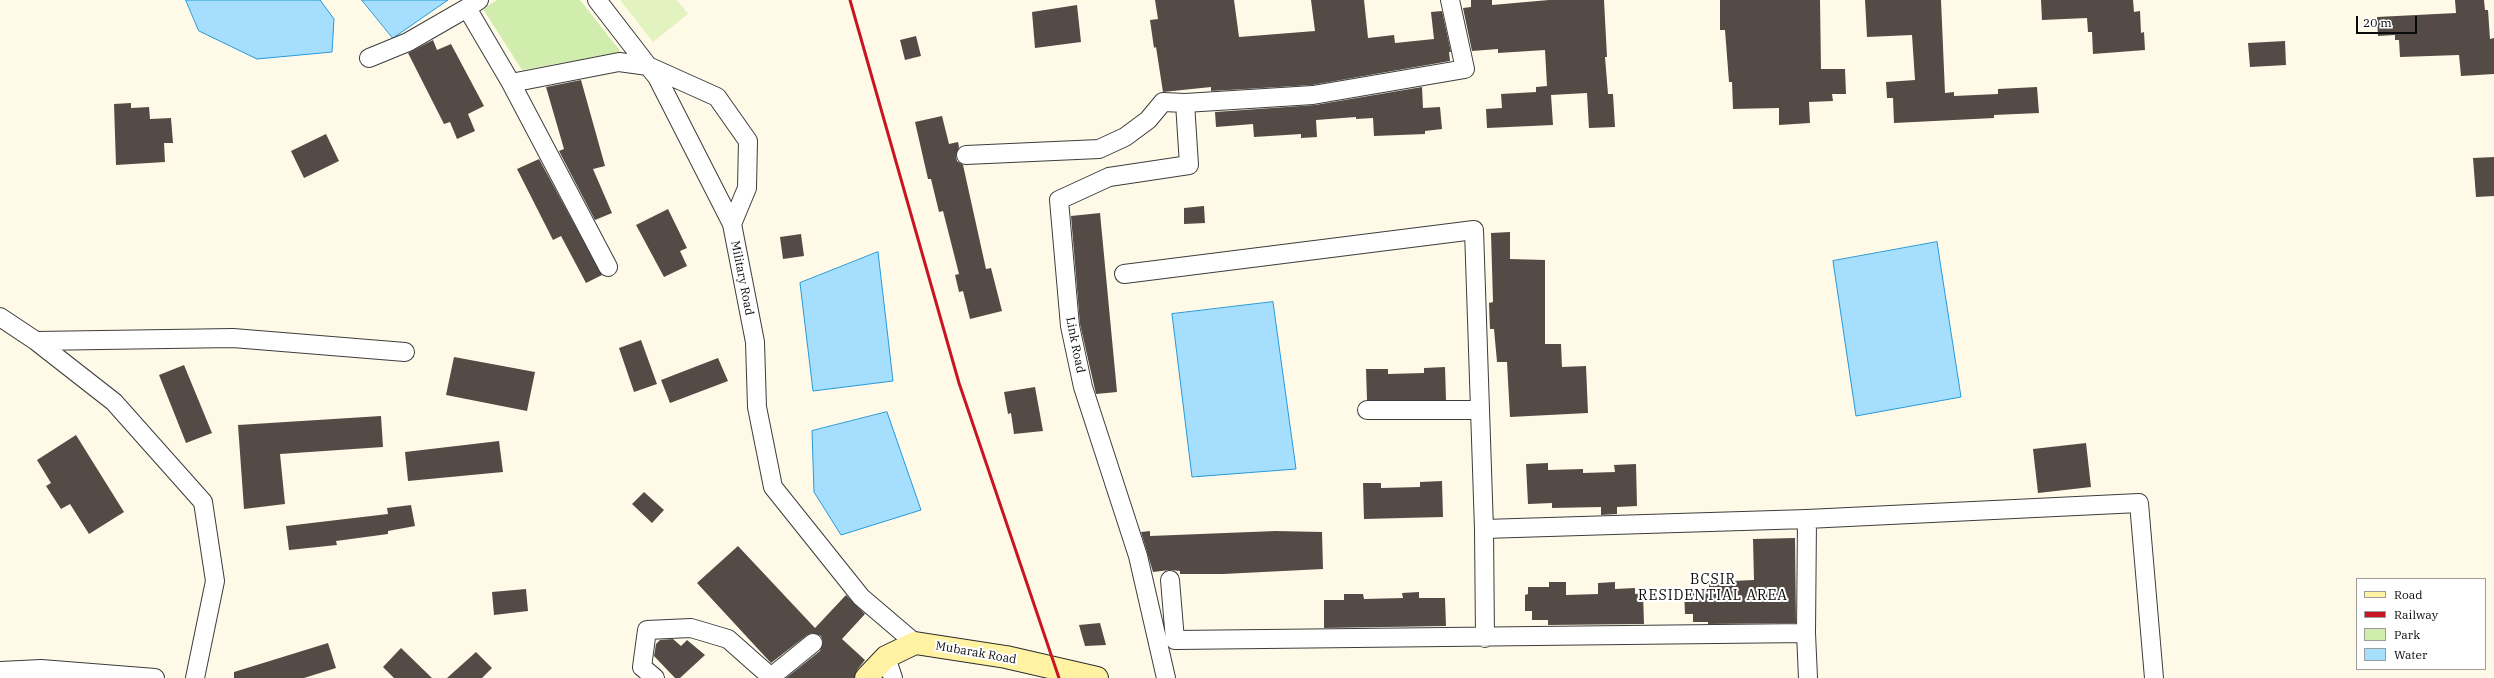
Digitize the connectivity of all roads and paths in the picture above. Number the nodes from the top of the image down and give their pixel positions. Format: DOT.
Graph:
graph roads {
  1 [pos="597,0"];
  2 [pos="1450,0"];
  3 [pos="473,4"];
  4 [pos="369,58"];
  5 [pos="648,66"];
  6 [pos="511,83"];
  7 [pos="1185,103"];
  8 [pos="966,155"];
  9 [pos="732,224"];
  10 [pos="608,267"];
  11 [pos="1124,274"];
  12 [pos="0,317"];
  13 [pos="36,341"];
  14 [pos="405,352"];
  15 [pos="1367,410"];
  16 [pos="1480,410"];
  17 [pos="1807,519"];
  18 [pos="1484,529"];
  19 [pos="1170,580"];
  20 [pos="1806,633"];
  21 [pos="1485,638"];
  22 [pos="813,643"];
  23 [pos="915,643"];
  24 [pos="886,657"];
  25 [pos="0,671"];
  26 [pos="155,678"];
  27 [pos="195,678"];
  28 [pos="655,678"];
  29 [pos="866,678"];
  30 [pos="893,678"];
  31 [pos="1097,678"];
  32 [pos="1166,678"];
  33 [pos="1808,678"];
  34 [pos="2154,678"];
  1 -- 5 [label="street, Military Road"];
  2 -- 7 [label="street"];
  3 -- 4 [label="street"];
  3 -- 6 [label="street"];
  5 -- 6 [label="street"];
  5 -- 9 [label="street"];
  5 -- 9 [label="street, Military Road"];
  6 -- 10 [label="street"];
  7 -- 8 [label="street"];
  7 -- 32 [label="street, Link Road"];
  9 -- 23 [label="street, Military Road"];
  11 -- 16 [label="street"];
  12 -- 13 [label="street"];
  13 -- 14 [label="street"];
  13 -- 27 [label="street"];
  15 -- 16 [label="street"];
  16 -- 18 [label="street"];
  17 -- 18 [label="street"];
  17 -- 20 [label="street"];
  17 -- 34 [label="street"];
  18 -- 21 [label="street"];
  19 -- 21 [label="street"];
  20 -- 21 [label="street"];
  20 -- 33 [label="street"];
  22 -- 28 [label="street"];
  23 -- 24 [label="street"];
  23 -- 31 [label="street, Mubarak Road"];
  24 -- 29 [label="street"];
  24 -- 30 [label="street"];
  25 -- 26 [label="street"];
}
